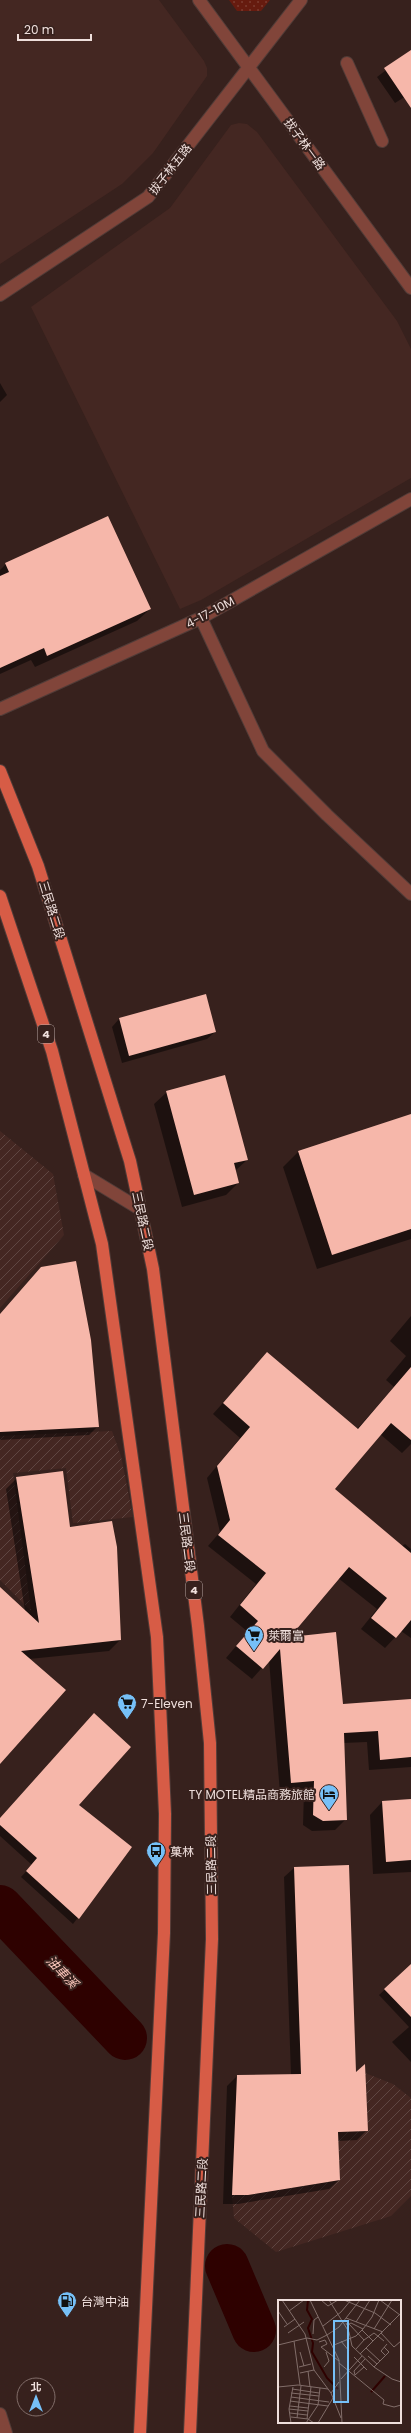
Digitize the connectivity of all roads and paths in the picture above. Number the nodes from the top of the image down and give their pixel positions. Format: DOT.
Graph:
graph roads {
  1 [pos="199,0"];
  2 [pos="300,0"];
  3 [pos="347,63"];
  4 [pos="248,68"];
  5 [pos="382,141"];
  6 [pos="411,288"];
  7 [pos="0,295"];
  8 [pos="411,499"];
  9 [pos="201,618"];
  10 [pos="0,709"];
  11 [pos="0,771"];
  12 [pos="411,894"];
  13 [pos="0,896"];
  14 [pos="84,1175"];
  15 [pos="140,1209"];
  16 [pos="0,2414"];
  17 [pos="6,2433"];
  18 [pos="140,2433"];
  19 [pos="190,2433"];
  1 -- 4 [label="street, 拔子林一路"];
  2 -- 4 [label="street, 拔子林五路"];
  3 -- 5 [label="street"];
  4 -- 6 [label="street, 拔子林一路"];
  4 -- 7 [label="street, 拔子林五路"];
  8 -- 9 [label="street, 4-17-10M"];
  9 -- 10 [label="street, 4-17-10M"];
  9 -- 12 [label="street"];
  11 -- 15 [label="main road, 三民路二段 / 4"];
  13 -- 14 [label="main road, 4"];
  14 -- 15 [label="street"];
  14 -- 18 [label="main road, 4"];
  15 -- 19 [label="main road, 三民路二段 / 4"];
  16 -- 17 [label="street"];
}
